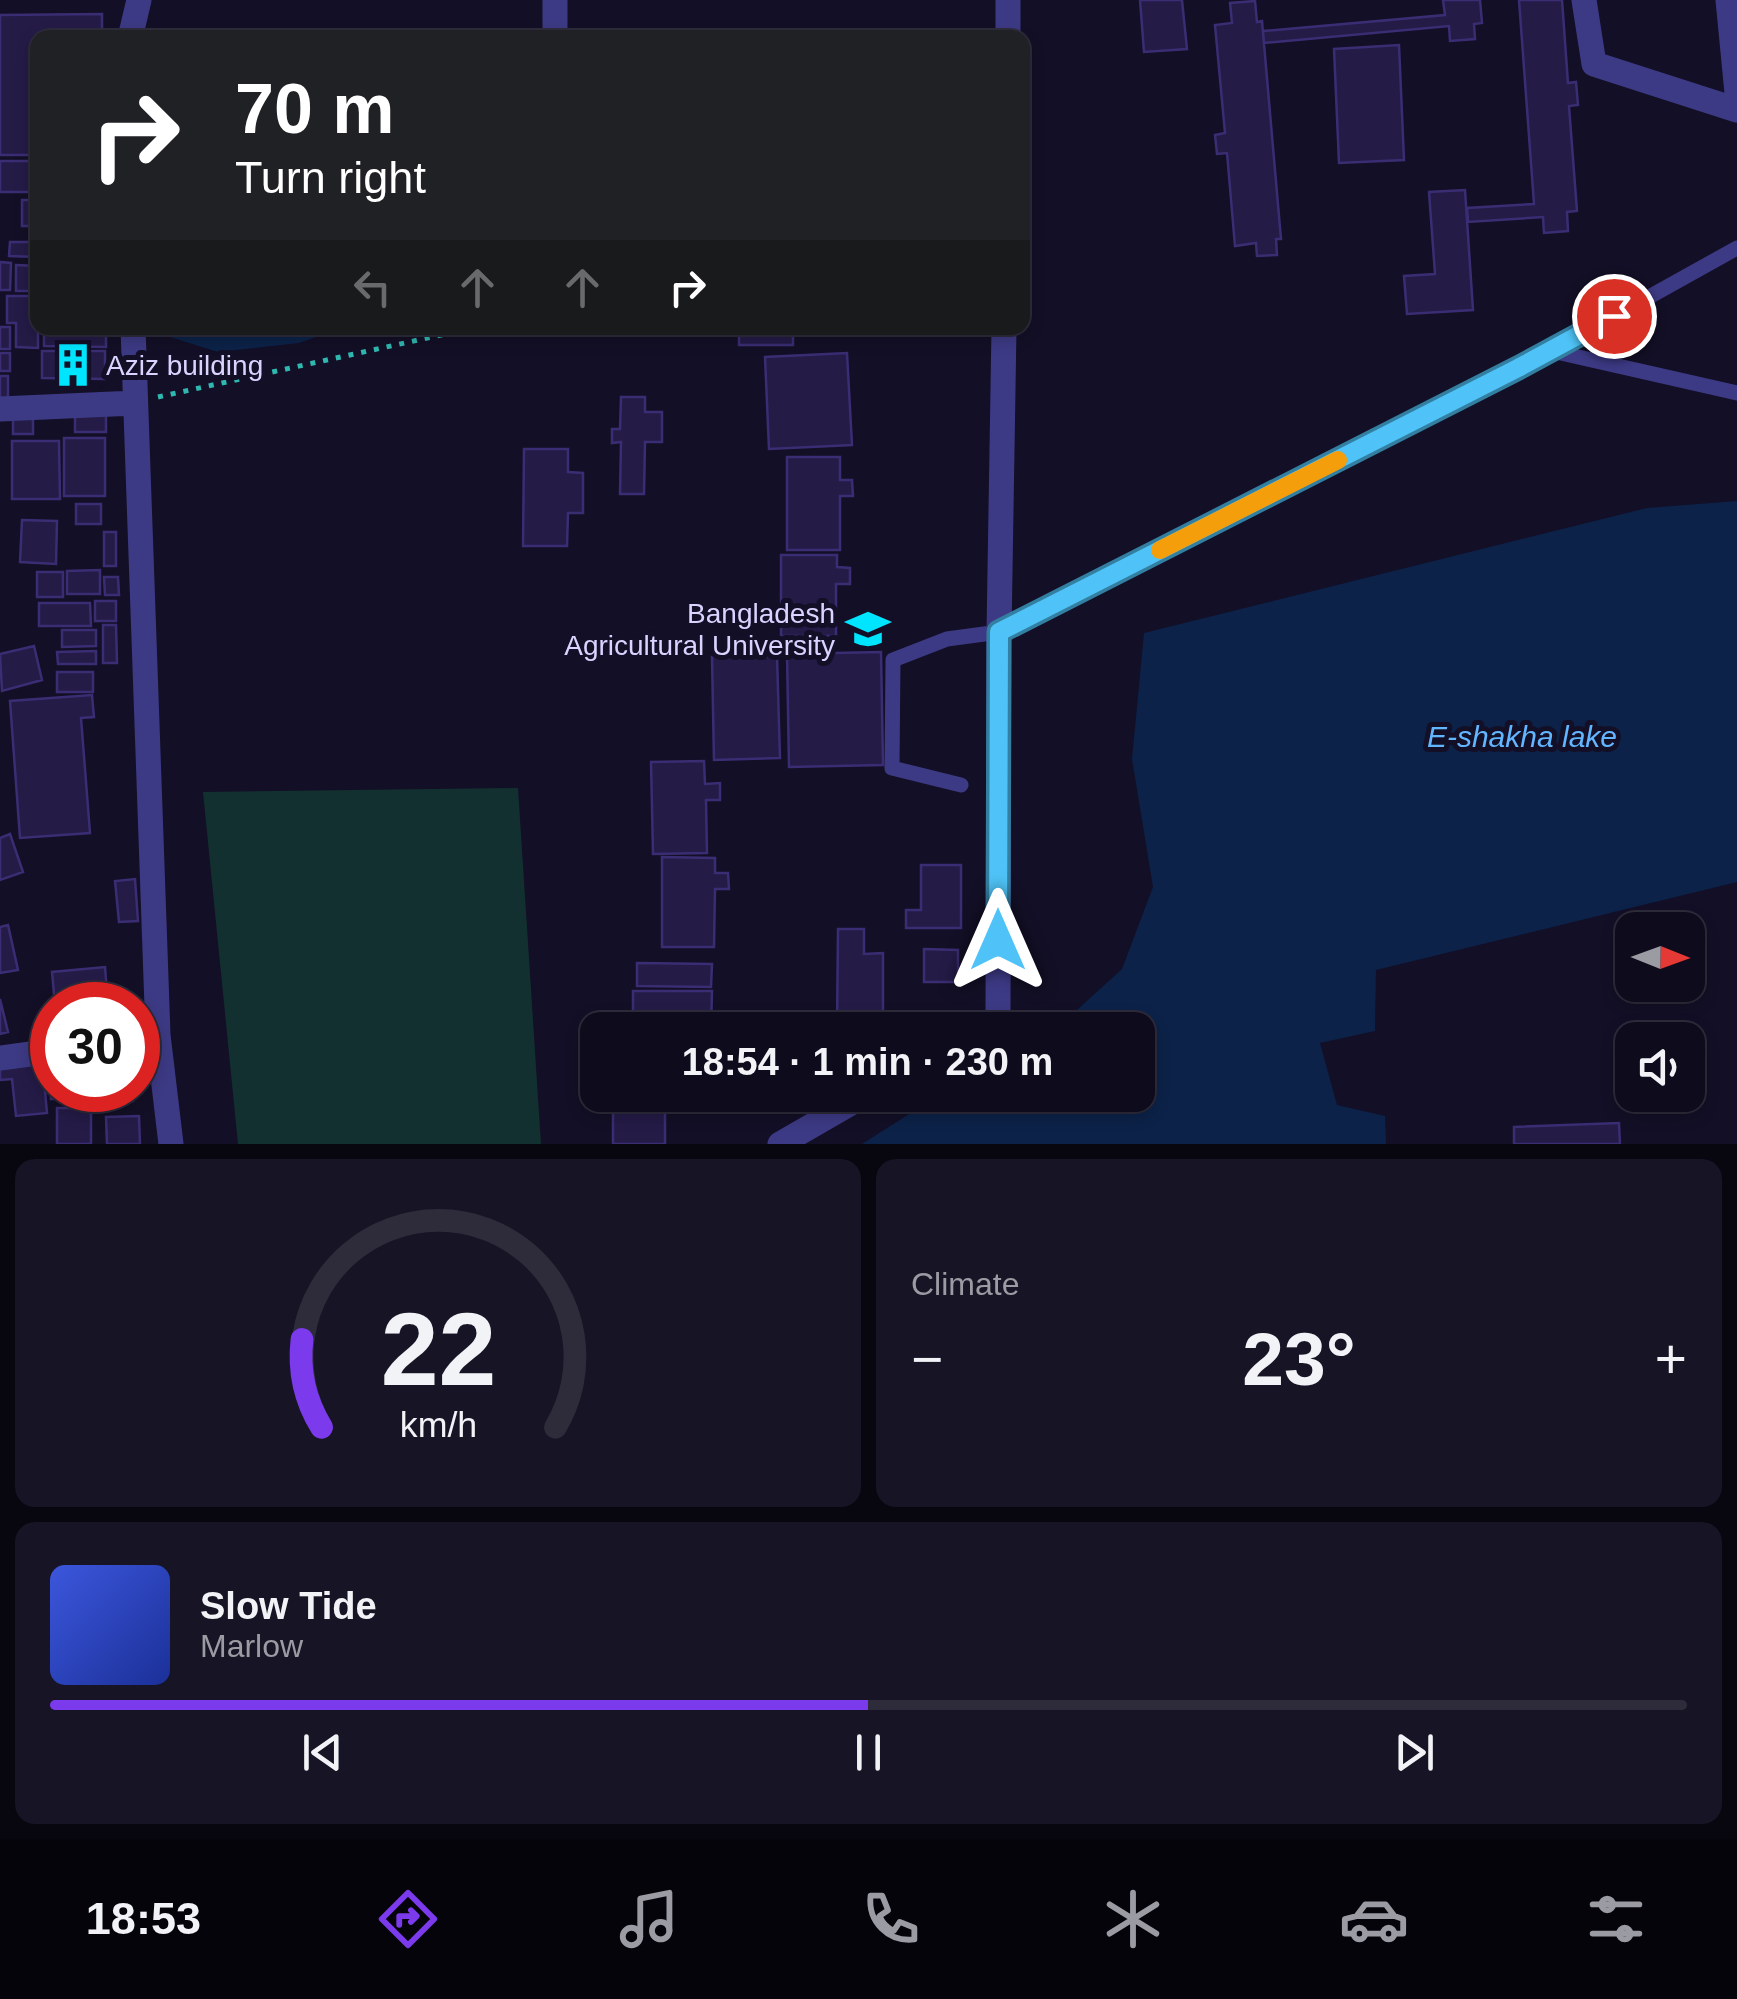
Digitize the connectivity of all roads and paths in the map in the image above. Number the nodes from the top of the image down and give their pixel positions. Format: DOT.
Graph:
graph roads {
  1 [pos="139,0"];
  2 [pos="555,0"];
  3 [pos="1008,0"];
  4 [pos="1584,0"];
  5 [pos="1728,0"];
  6 [pos="132,30"];
  7 [pos="554,30"];
  8 [pos="1008,30"];
  9 [pos="1737,93"];
  10 [pos="1737,110"];
  11 [pos="1737,248"];
  12 [pos="132,335"];
  13 [pos="441,335"];
  14 [pos="1004,335"];
  15 [pos="1552,351"];
  16 [pos="1737,393"];
  17 [pos="135,402"];
  18 [pos="0,409"];
  19 [pos="999,632"];
  20 [pos="961,785"];
  21 [pos="147,982"];
  22 [pos="998,1012"];
  23 [pos="30,1054"];
  24 [pos="0,1058"];
  25 [pos="160,1093"];
  26 [pos="835,1112"];
  27 [pos="171,1144"];
  28 [pos="780,1144"];
  1 -- 6 [label="street"];
  2 -- 7 [label="street"];
  3 -- 8 [label="street"];
  4 -- 10 [label="street"];
  5 -- 9 [label="street"];
  11 -- 15 [label="lane"];
  12 -- 17 [label="street"];
  13 -- 17 [label="path"];
  14 -- 19 [label="street"];
  15 -- 16 [label="lane"];
  15 -- 19 [label="lane"];
  17 -- 18 [label="street"];
  17 -- 21 [label="street"];
  19 -- 20 [label="lane"];
  19 -- 22 [label="street"];
  23 -- 24 [label="street"];
  25 -- 27 [label="street"];
  26 -- 28 [label="street"];
}
